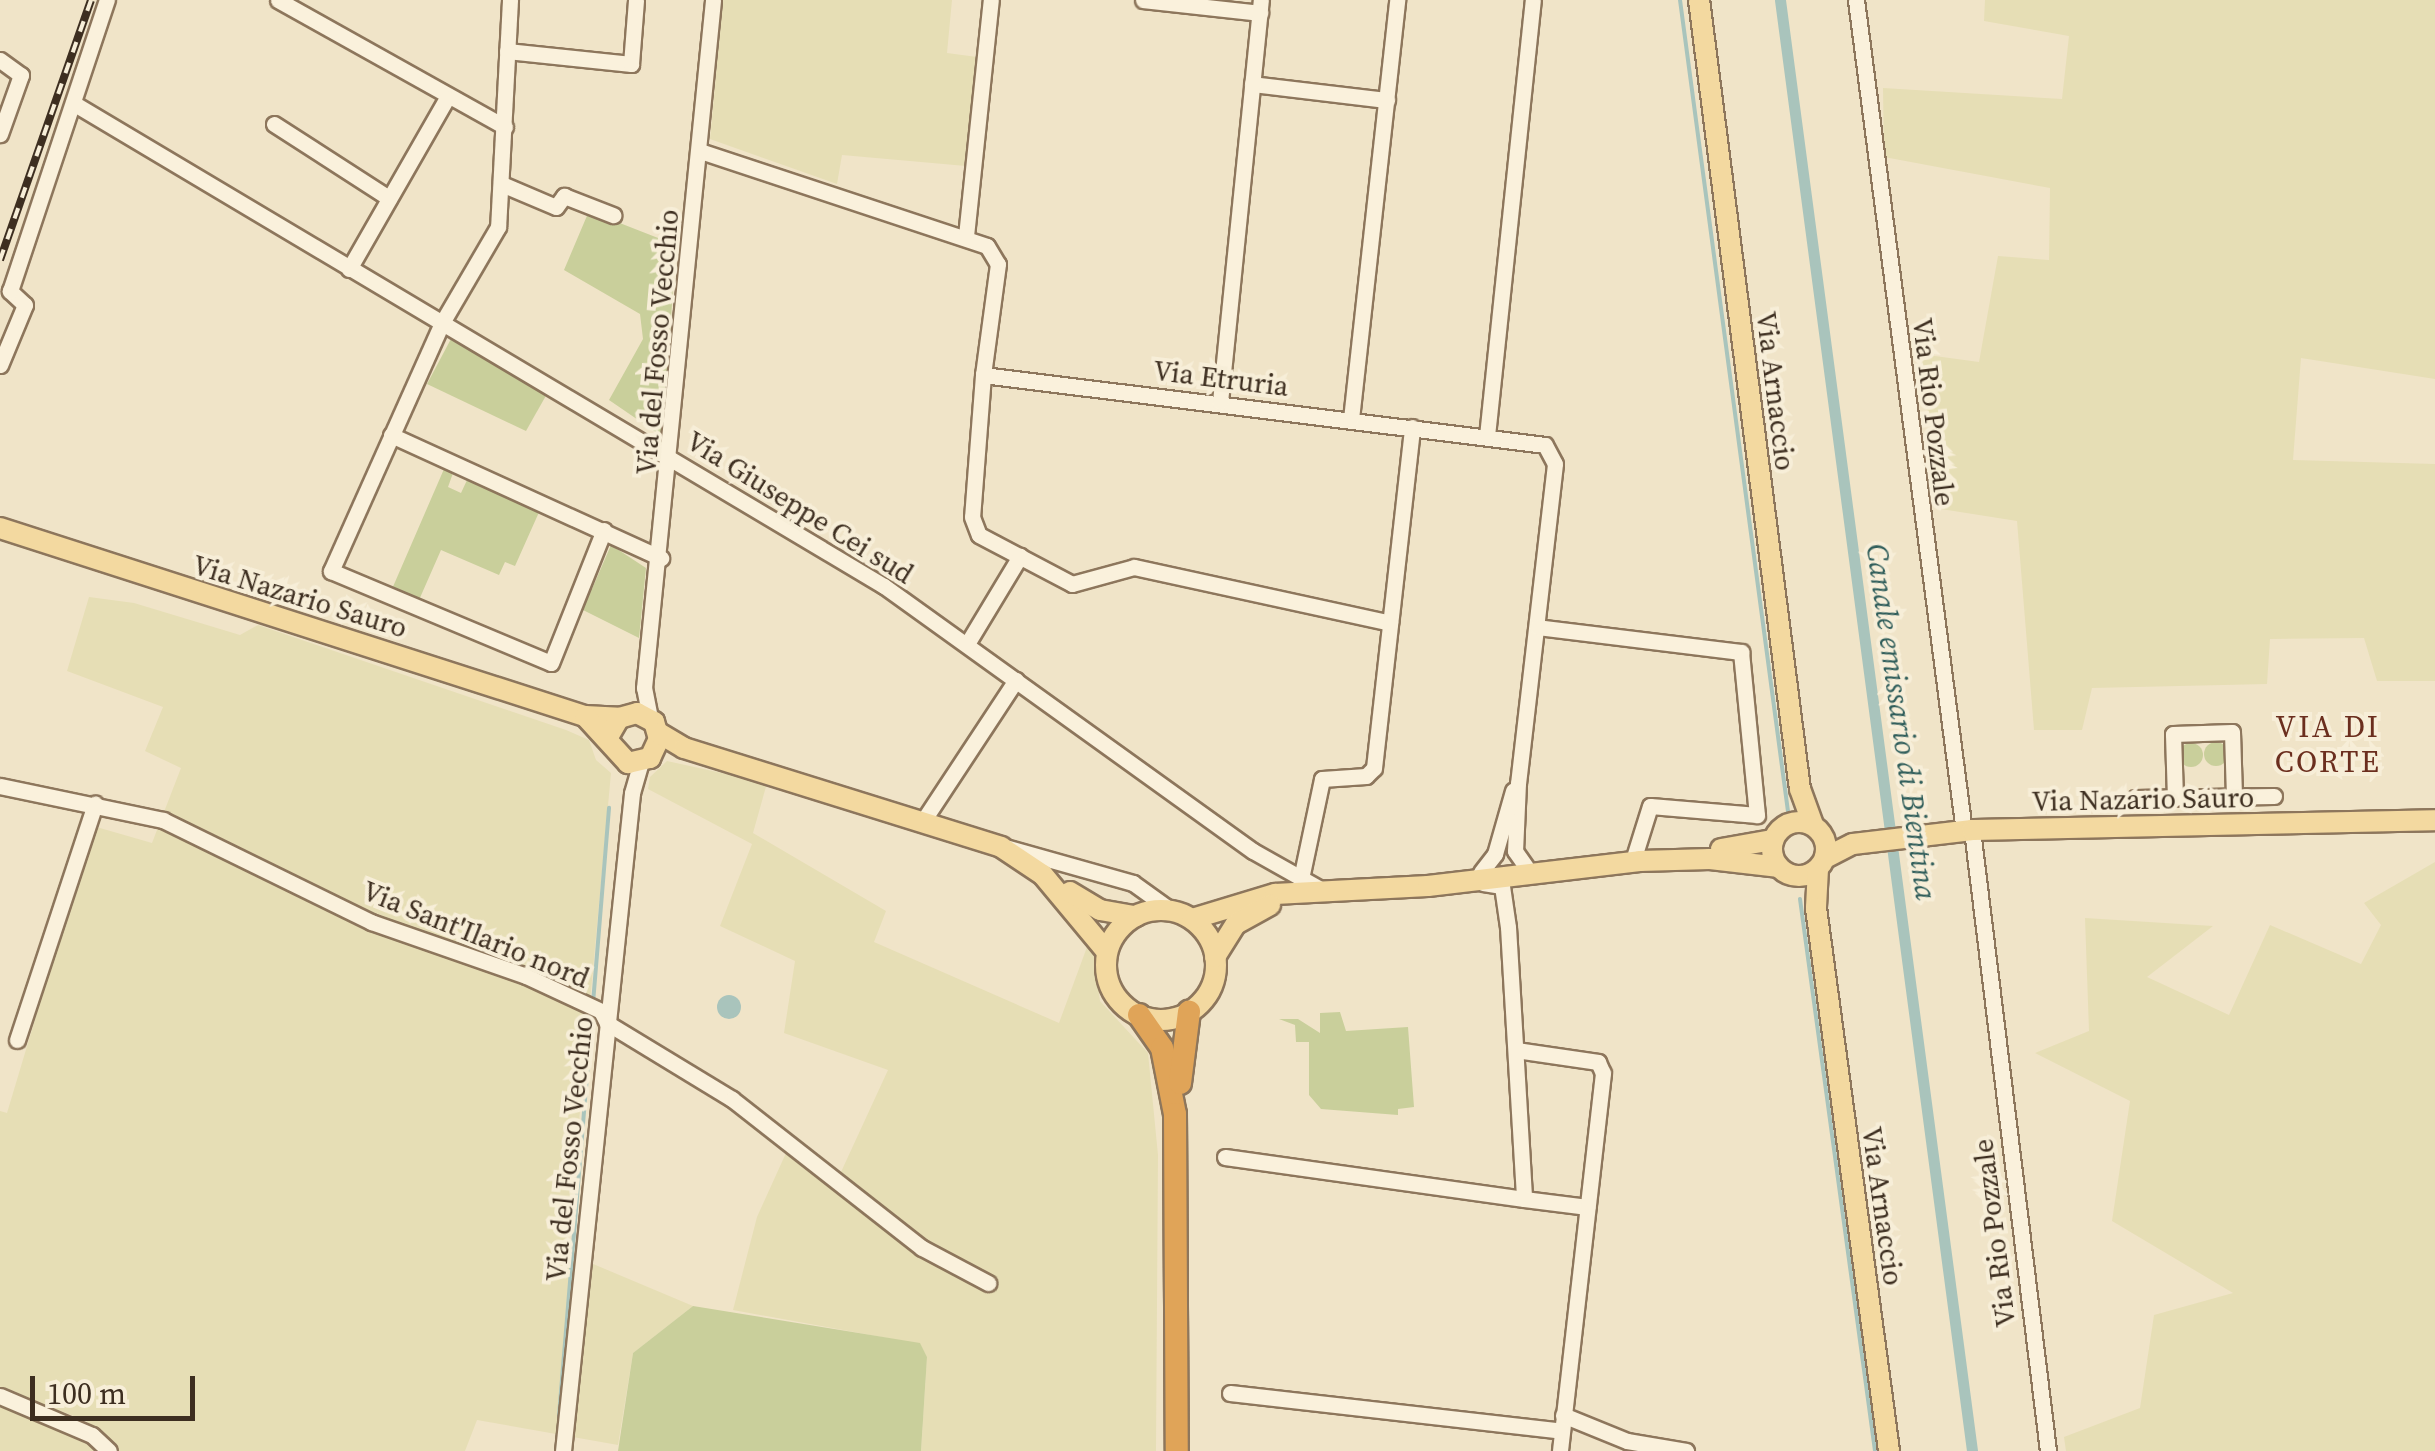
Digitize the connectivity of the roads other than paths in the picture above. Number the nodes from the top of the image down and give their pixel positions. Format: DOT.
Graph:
graph roads {
  1 [pos="107,0"];
  2 [pos="278,0"];
  3 [pos="510,0"];
  4 [pos="636,0"];
  5 [pos="713,0"];
  6 [pos="990,0"];
  7 [pos="1143,0"];
  8 [pos="1397,0"];
  9 [pos="1533,0"];
  10 [pos="1698,0"];
  11 [pos="1856,0"];
  12 [pos="1220,4"];
  13 [pos="1260,7"];
  14 [pos="507,51"];
  15 [pos="0,60"];
  16 [pos="1252,84"];
  17 [pos="447,98"];
  18 [pos="1387,100"];
  19 [pos="73,103"];
  20 [pos="274,124"];
  21 [pos="505,127"];
  22 [pos="0,134"];
  23 [pos="700,151"];
  24 [pos="504,185"];
  25 [pos="389,198"];
  26 [pos="613,215"];
  27 [pos="966,236"];
  28 [pos="349,269"];
  29 [pos="442,323"];
  30 [pos="0,365"];
  31 [pos="984,375"];
  32 [pos="1220,402"];
  33 [pos="1350,418"];
  34 [pos="1412,426"];
  35 [pos="391,435"];
  36 [pos="1487,436"];
  37 [pos="672,458"];
  38 [pos="0,528"];
  39 [pos="604,530"];
  40 [pos="1020,556"];
  41 [pos="661,558"];
  42 [pos="1390,623"];
  43 [pos="1537,627"];
  44 [pos="968,644"];
  45 [pos="1016,680"];
  46 [pos="636,736"];
  47 [pos="1518,783"];
  48 [pos="0,786"];
  49 [pos="2234,796"];
  50 [pos="2274,796"];
  51 [pos="2135,798"];
  52 [pos="2182,798"];
  53 [pos="95,804"];
  54 [pos="2435,820"];
  55 [pos="924,821"];
  56 [pos="2189,826"];
  57 [pos="1810,827"];
  58 [pos="1968,830"];
  59 [pos="1773,840"];
  60 [pos="1857,844"];
  61 [pos="1001,847"];
  62 [pos="1635,854"];
  63 [pos="1779,867"];
  64 [pos="1814,868"];
  65 [pos="1527,870"];
  66 [pos="1481,872"];
  67 [pos="1043,875"];
  68 [pos="1448,883"];
  69 [pos="1299,884"];
  70 [pos="1382,886"];
  71 [pos="1182,915"];
  72 [pos="1135,916"];
  73 [pos="1508,927"];
  74 [pos="1108,952"];
  75 [pos="1215,956"];
  76 [pos="1189,1012"];
  77 [pos="1139,1015"];
  78 [pos="604,1017"];
  79 [pos="17,1040"];
  80 [pos="1516,1050"];
  81 [pos="1225,1157"];
  82 [pos="1524,1199"];
  83 [pos="1587,1208"];
  84 [pos="988,1282"];
  85 [pos="1230,1393"];
  86 [pos="0,1396"];
  87 [pos="1562,1423"];
  88 [pos="108,1451"];
  89 [pos="564,1451"];
  90 [pos="1181,1451"];
  91 [pos="1560,1451"];
  92 [pos="1686,1451"];
  93 [pos="1889,1451"];
  94 [pos="2048,1451"];
  1 -- 19 [label="street"];
  2 -- 17 [label="street"];
  3 -- 14 [label="street"];
  4 -- 14 [label="street"];
  5 -- 23 [label="street, Via del Fosso Vecchio"];
  6 -- 27 [label="street"];
  7 -- 12 [label="street"];
  8 -- 18 [label="street"];
  9 -- 36 [label="street"];
  10 -- 57 [label="main road, Via Arnaccio"];
  11 -- 58 [label="street, Via Rio Pozzale"];
  12 -- 13 [label="street"];
  13 -- 16 [label="street"];
  14 -- 21 [label="street"];
  15 -- 22 [label="street"];
  16 -- 18 [label="street"];
  16 -- 32 [label="street"];
  17 -- 21 [label="street"];
  17 -- 25 [label="street"];
  18 -- 33 [label="street"];
  19 -- 28 [label="street, Via Giuseppe Cei sud"];
  19 -- 30 [label="street"];
  20 -- 25 [label="street"];
  21 -- 24 [label="street"];
  23 -- 27 [label="street"];
  23 -- 37 [label="street, Via del Fosso Vecchio"];
  24 -- 26 [label="street"];
  24 -- 29 [label="street"];
  25 -- 28 [label="street"];
  27 -- 31 [label="street"];
  28 -- 29 [label="street, Via Giuseppe Cei sud"];
  29 -- 35 [label="street"];
  29 -- 37 [label="street, Via Giuseppe Cei sud"];
  31 -- 32 [label="street, Via Etruria"];
  31 -- 40 [label="street"];
  32 -- 33 [label="street, Via Etruria"];
  33 -- 34 [label="street, Via Etruria"];
  34 -- 36 [label="street, Via Etruria"];
  34 -- 42 [label="street"];
  35 -- 39 [label="street"];
  35 -- 39 [label="street"];
  36 -- 43 [label="street, Via Etruria"];
  37 -- 41 [label="street, Via del Fosso Vecchio"];
  37 -- 44 [label="street, Via Giuseppe Cei sud"];
  38 -- 46 [label="main road, Via Nazario Sauro"];
  39 -- 41 [label="street"];
  40 -- 42 [label="street"];
  40 -- 44 [label="street"];
  41 -- 46 [label="street, Via del Fosso Vecchio"];
  42 -- 69 [label="street"];
  43 -- 47 [label="street, Via Etruria"];
  43 -- 62 [label="street"];
  44 -- 45 [label="street, Via Giuseppe Cei sud"];
  45 -- 55 [label="street"];
  45 -- 69 [label="street, Via Giuseppe Cei sud"];
  46 -- 55 [label="main road, Via Nazario Sauro"];
  46 -- 78 [label="street, Via del Fosso Vecchio"];
  47 -- 65 [label="street, Via Etruria"];
  47 -- 66 [label="street, Via Etruria"];
  48 -- 53 [label="street, Via Sant'Ilario nord"];
  49 -- 50 [label="street"];
  49 -- 52 [label="street"];
  49 -- 52 [label="street"];
  51 -- 52 [label="street"];
  52 -- 56 [label="street"];
  53 -- 78 [label="street, Via Sant'Ilario nord"];
  53 -- 79 [label="street"];
  54 -- 56 [label="main road, Via Nazario Sauro"];
  55 -- 61 [label="main road, Via Nazario Sauro"];
  56 -- 58 [label="main road, Via Nazario Sauro"];
  57 -- 59 [label="main road"];
  57 -- 60 [label="main road, Via Nazario Sauro"];
  57 -- 64 [label="main road, Via Arnaccio"];
  58 -- 60 [label="main road, Via Nazario Sauro"];
  58 -- 94 [label="street, Via Rio Pozzale"];
  59 -- 62 [label="main road, Via Nazario Sauro"];
  59 -- 63 [label="main road"];
  60 -- 64 [label="main road, Via Nazario Sauro"];
  61 -- 67 [label="main road, Via Nazario Sauro"];
  61 -- 71 [label="street, Via Nazario Sauro"];
  62 -- 65 [label="main road, Via Nazario Sauro"];
  63 -- 64 [label="main road, Via Nazario Sauro"];
  63 -- 65 [label="main road, Via Nazario Sauro"];
  64 -- 93 [label="main road, Via Arnaccio"];
  65 -- 66 [label="main road, Via Nazario Sauro"];
  65 -- 68 [label="main road, Via Nazario Sauro"];
  65 -- 73 [label="street"];
  66 -- 70 [label="main road, Via Nazario Sauro"];
  67 -- 72 [label="main road, Via Nazario Sauro"];
  67 -- 74 [label="main road, Via Nazario Sauro"];
  68 -- 70 [label="main road, Via Nazario Sauro"];
  68 -- 73 [label="street"];
  69 -- 70 [label="main road, Via Nazario Sauro"];
  69 -- 71 [label="main road, Via Nazario Sauro"];
  69 -- 75 [label="main road, Via Nazario Sauro"];
  71 -- 72 [label="main road, Via Nazario Sauro"];
  71 -- 75 [label="main road, Via Nazario Sauro"];
  72 -- 74 [label="main road"];
  73 -- 80 [label="street"];
  74 -- 77 [label="main road, Via Nazario Sauro"];
  75 -- 76 [label="main road, Via Nazario Sauro"];
  76 -- 77 [label="main road"];
  76 -- 90 [label="highway"];
  77 -- 90 [label="highway"];
  78 -- 84 [label="street, Via Sant'Ilario nord"];
  78 -- 89 [label="street, Via del Fosso Vecchio"];
  80 -- 82 [label="street"];
  80 -- 83 [label="street"];
  81 -- 82 [label="street"];
  82 -- 83 [label="street"];
  83 -- 87 [label="street"];
  85 -- 87 [label="street"];
  86 -- 88 [label="street"];
  87 -- 91 [label="street"];
  87 -- 92 [label="street"];
}
